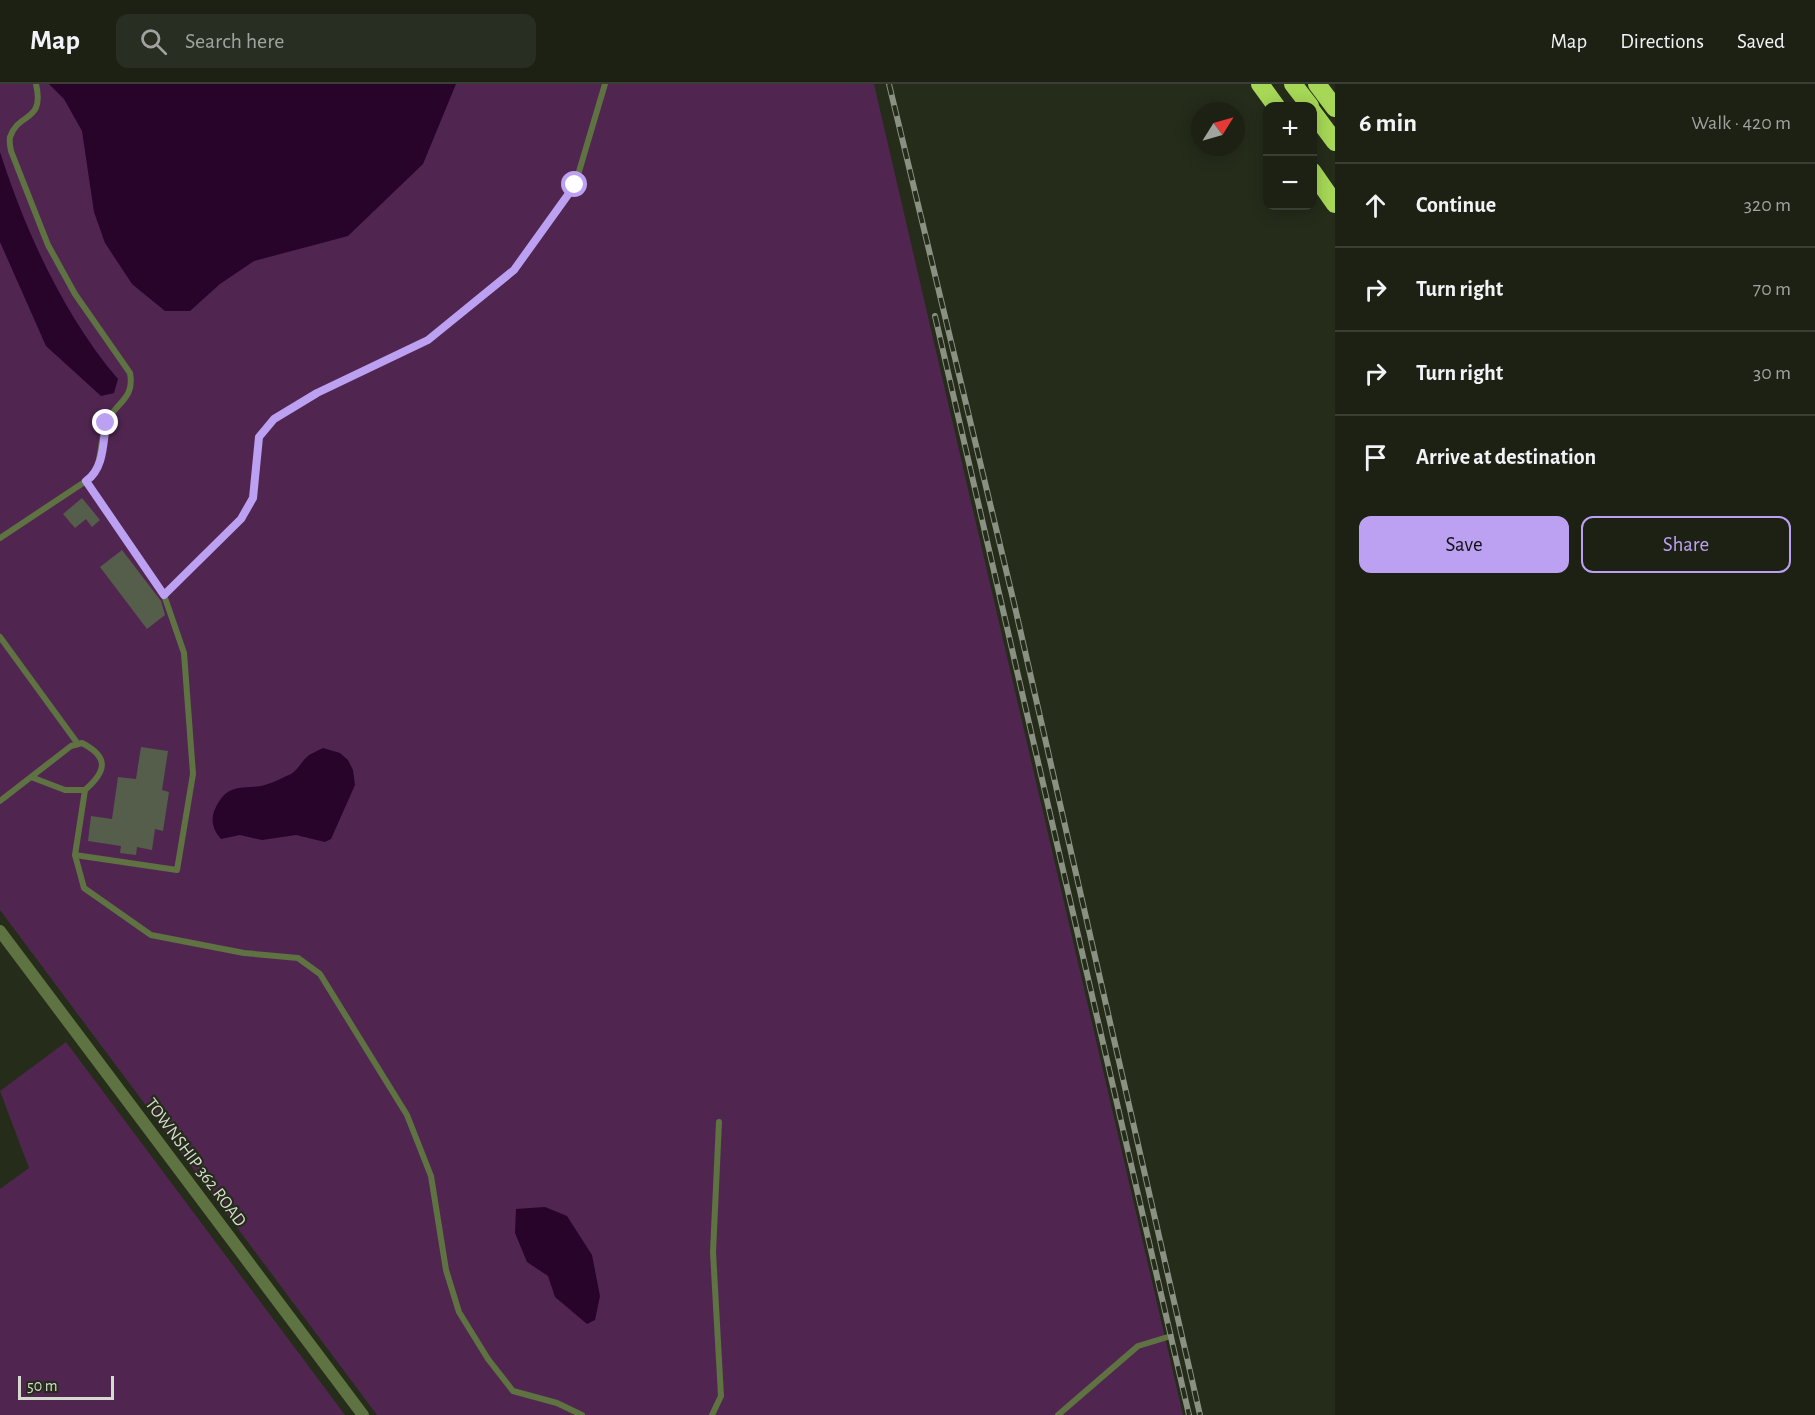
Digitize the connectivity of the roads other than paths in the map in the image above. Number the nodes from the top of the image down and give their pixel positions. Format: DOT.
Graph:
graph roads {
  1 [pos="36,84"];
  2 [pos="605,84"];
  3 [pos="1260,84"];
  4 [pos="1293,84"];
  5 [pos="1317,84"];
  6 [pos="1273,102"];
  7 [pos="1307,102"];
  8 [pos="1335,108"];
  9 [pos="1317,118"];
  10 [pos="1335,142"];
  11 [pos="1317,163"];
  12 [pos="1317,178"];
  13 [pos="1335,187"];
  14 [pos="1335,204"];
  15 [pos="86,481"];
  16 [pos="0,538"];
  17 [pos="164,595"];
  18 [pos="0,637"];
  19 [pos="78,744"];
  20 [pos="31,777"];
  21 [pos="85,790"];
  22 [pos="0,801"];
  23 [pos="75,855"];
  24 [pos="0,931"];
  25 [pos="719,1122"];
  26 [pos="1171,1336"];
  27 [pos="363,1415"];
  28 [pos="582,1415"];
  29 [pos="712,1415"];
  30 [pos="1058,1415"];
  1 -- 15 [label="lane"];
  2 -- 17 [label="lane"];
  3 -- 6 [label="highway"];
  4 -- 7 [label="highway"];
  5 -- 8 [label="highway"];
  9 -- 10 [label="highway"];
  11 -- 13 [label="highway"];
  12 -- 14 [label="highway"];
  15 -- 16 [label="lane"];
  15 -- 17 [label="lane"];
  17 -- 23 [label="lane"];
  18 -- 19 [label="lane"];
  19 -- 20 [label="lane"];
  19 -- 21 [label="lane"];
  20 -- 21 [label="lane"];
  20 -- 22 [label="lane"];
  21 -- 23 [label="lane"];
  23 -- 28 [label="lane"];
  24 -- 27 [label="street, TOWNSHIP 362 ROAD"];
  25 -- 29 [label="lane"];
  26 -- 30 [label="lane"];
}
